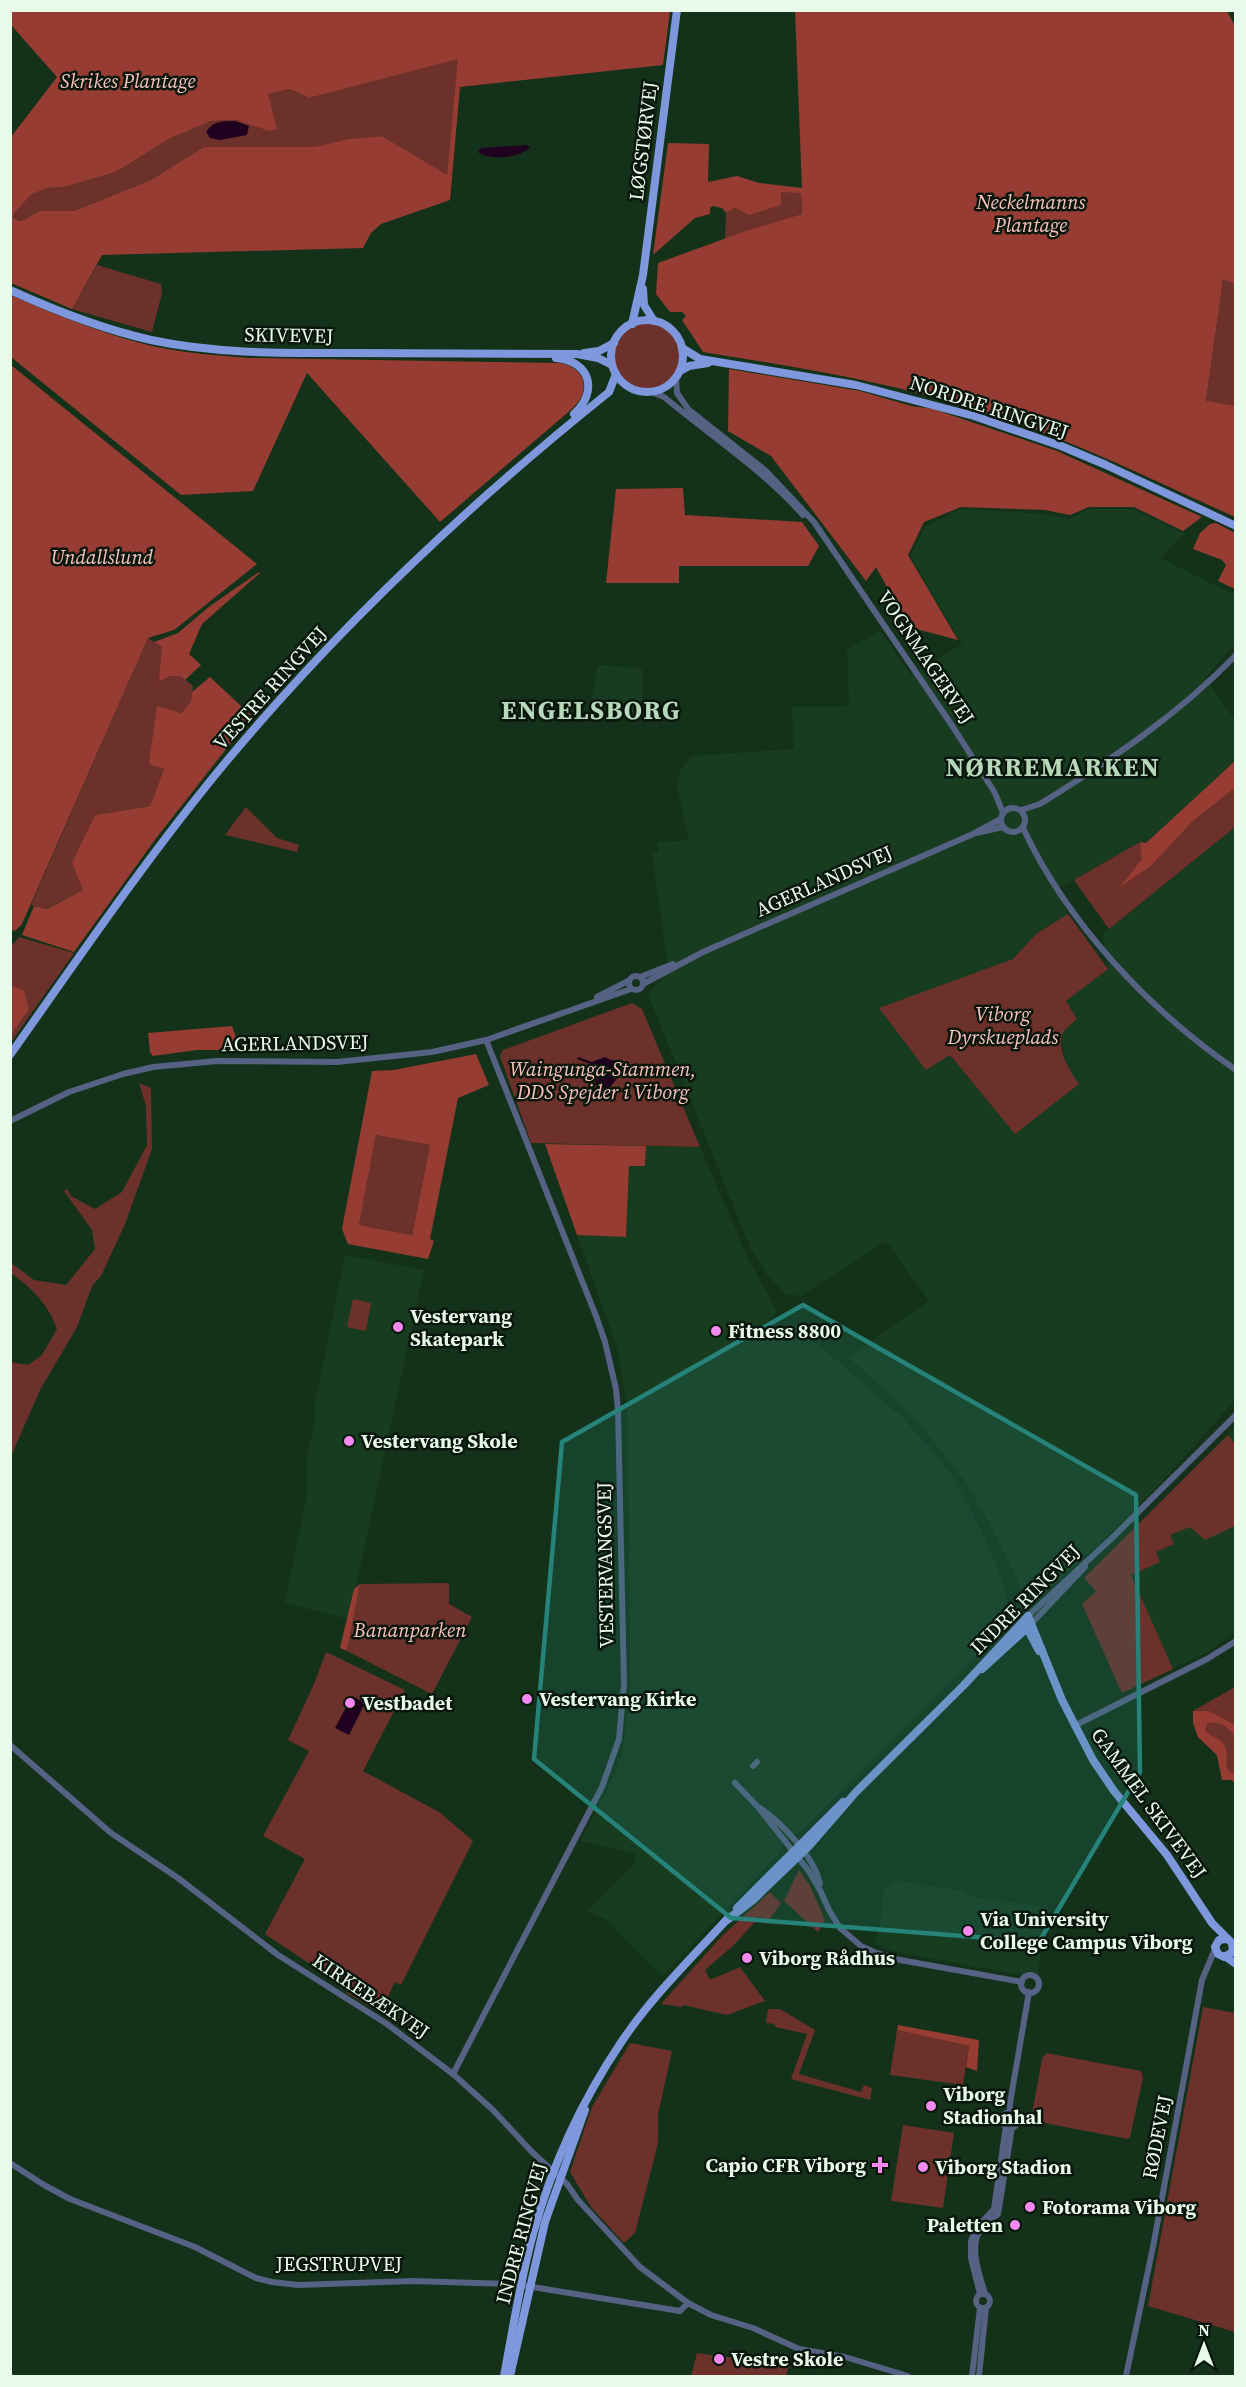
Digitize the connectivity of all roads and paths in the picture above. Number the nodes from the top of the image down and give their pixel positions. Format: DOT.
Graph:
graph roads {
  1 [pos="677,10"];
  2 [pos="643,275"];
  3 [pos="10,290"];
  4 [pos="654,321"];
  5 [pos="632,324"];
  6 [pos="614,343"];
  7 [pos="682,348"];
  8 [pos="480,354"];
  9 [pos="577,354"];
  10 [pos="718,362"];
  11 [pos="614,370"];
  12 [pos="678,374"];
  13 [pos="629,387"];
  14 [pos="609,392"];
  15 [pos="651,392"];
  16 [pos="515,468"];
  17 [pos="1236,526"];
  18 [pos="828,541"];
  19 [pos="1236,655"];
  20 [pos="995,793"];
  21 [pos="1040,804"];
  22 [pos="1011,808"];
  23 [pos="1021,810"];
  24 [pos="1002,816"];
  25 [pos="1025,818"];
  26 [pos="1003,826"];
  27 [pos="1023,828"];
  28 [pos="1016,832"];
  29 [pos="973,834"];
  30 [pos="1032,848"];
  31 [pos="688,959"];
  32 [pos="640,977"];
  33 [pos="628,981"];
  34 [pos="643,984"];
  35 [pos="631,989"];
  36 [pos="584,1005"];
  37 [pos="486,1040"];
  38 [pos="10,1055"];
  39 [pos="1236,1070"];
  40 [pos="10,1121"];
  41 [pos="1236,1415"];
  42 [pos="1028,1622"];
  43 [pos="1236,1641"];
  44 [pos="1074,1726"];
  45 [pos="10,1745"];
  46 [pos="735,1783"];
  47 [pos="798,1851"];
  48 [pos="1212,1923"];
  49 [pos="1226,1938"];
  50 [pos="1220,1951"];
  51 [pos="1234,1953"];
  52 [pos="1236,1964"];
  53 [pos="1022,1982"];
  54 [pos="1029,1992"];
  55 [pos="453,2074"];
  56 [pos="586,2104"];
  57 [pos="1010,2112"];
  58 [pos="1009,2127"];
  59 [pos="10,2163"];
  60 [pos="554,2171"];
  61 [pos="560,2177"];
  62 [pos="525,2287"];
  63 [pos="982,2294"];
  64 [pos="688,2303"];
  65 [pos="983,2308"];
  66 [pos="504,2376"];
  67 [pos="510,2376"];
  68 [pos="908,2376"];
  69 [pos="972,2376"];
  70 [pos="979,2376"];
  71 [pos="1126,2376"];
  1 -- 2 [label="main road, LØGSTØRVEJ"];
  2 -- 4 [label="main road, LØGSTØRVEJ"];
  2 -- 5 [label="main road, LØGSTØRVEJ"];
  3 -- 8 [label="main road, SKIVEVEJ"];
  4 -- 5 [label="main road"];
  4 -- 7 [label="main road"];
  5 -- 6 [label="main road"];
  6 -- 9 [label="main road, SKIVEVEJ"];
  6 -- 11 [label="main road"];
  7 -- 10 [label="main road, NORDRE RINGVEJ"];
  7 -- 12 [label="main road"];
  8 -- 9 [label="main road, SKIVEVEJ"];
  8 -- 16 [label="main road"];
  9 -- 11 [label="main road, SKIVEVEJ"];
  10 -- 12 [label="main road, NORDRE RINGVEJ"];
  10 -- 17 [label="main road, NORDRE RINGVEJ"];
  11 -- 13 [label="main road"];
  11 -- 14 [label="main road, VESTRE RINGVEJ"];
  12 -- 15 [label="main road"];
  12 -- 18 [label="street, VOGNMAGERVEJ"];
  13 -- 14 [label="main road, VESTRE RINGVEJ"];
  13 -- 15 [label="main road"];
  14 -- 16 [label="main road, VESTRE RINGVEJ"];
  15 -- 18 [label="street, VOGNMAGERVEJ"];
  16 -- 38 [label="main road, VESTRE RINGVEJ"];
  18 -- 20 [label="street, VOGNMAGERVEJ"];
  19 -- 21 [label="street"];
  20 -- 22 [label="street, VOGNMAGERVEJ"];
  20 -- 24 [label="street, VOGNMAGERVEJ"];
  21 -- 23 [label="street"];
  21 -- 25 [label="street"];
  22 -- 23 [label="street"];
  22 -- 24 [label="street"];
  23 -- 25 [label="street"];
  24 -- 26 [label="street"];
  24 -- 29 [label="street, AGERLANDSVEJ"];
  25 -- 27 [label="street"];
  26 -- 28 [label="street"];
  26 -- 29 [label="street, AGERLANDSVEJ"];
  27 -- 28 [label="street"];
  27 -- 30 [label="street"];
  28 -- 30 [label="street"];
  29 -- 31 [label="street, AGERLANDSVEJ"];
  30 -- 39 [label="street"];
  31 -- 32 [label="street, AGERLANDSVEJ"];
  31 -- 34 [label="street, AGERLANDSVEJ"];
  32 -- 33 [label="street"];
  32 -- 34 [label="street"];
  33 -- 35 [label="street"];
  33 -- 36 [label="street, AGERLANDSVEJ"];
  34 -- 35 [label="street"];
  35 -- 36 [label="street, AGERLANDSVEJ"];
  36 -- 37 [label="street, AGERLANDSVEJ"];
  37 -- 40 [label="street, AGERLANDSVEJ"];
  37 -- 55 [label="street, VESTERVANGSVEJ"];
  41 -- 42 [label="street, INDRE RINGVEJ"];
  42 -- 44 [label="main road, GAMMEL SKIVEVEJ"];
  42 -- 47 [label="main road, INDRE RINGVEJ"];
  43 -- 44 [label="street"];
  44 -- 48 [label="main road, GAMMEL SKIVEVEJ"];
  45 -- 55 [label="street, KIRKEBÆKVEJ"];
  46 -- 47 [label="street"];
  47 -- 53 [label="street"];
  47 -- 56 [label="main road, INDRE RINGVEJ"];
  48 -- 49 [label="main road, GAMMEL SKIVEVEJ"];
  48 -- 50 [label="main road, GAMMEL SKIVEVEJ"];
  49 -- 50 [label="main road"];
  49 -- 51 [label="main road, GAMMEL SKIVEVEJ"];
  50 -- 51 [label="main road"];
  50 -- 52 [label="main road"];
  50 -- 71 [label="street, RØDEVEJ"];
  53 -- 54 [label="street"];
  53 -- 54 [label="street"];
  54 -- 57 [label="street"];
  55 -- 60 [label="street, KIRKEBÆKVEJ"];
  56 -- 60 [label="main road, INDRE RINGVEJ"];
  56 -- 61 [label="main road, INDRE RINGVEJ"];
  57 -- 58 [label="street"];
  57 -- 58 [label="street"];
  58 -- 63 [label="street"];
  59 -- 62 [label="street, JEGSTRUPVEJ"];
  60 -- 61 [label="street, KIRKEBÆKVEJ"];
  60 -- 62 [label="main road, INDRE RINGVEJ"];
  61 -- 62 [label="main road, INDRE RINGVEJ"];
  61 -- 64 [label="street, KIRKEBÆKVEJ"];
  62 -- 64 [label="street, JEGSTRUPVEJ"];
  62 -- 66 [label="main road, INDRE RINGVEJ"];
  62 -- 67 [label="main road, INDRE RINGVEJ"];
  63 -- 65 [label="street"];
  63 -- 65 [label="street"];
  64 -- 68 [label="street, KIRKEBÆKVEJ"];
  65 -- 69 [label="street"];
  65 -- 70 [label="street"];
}
